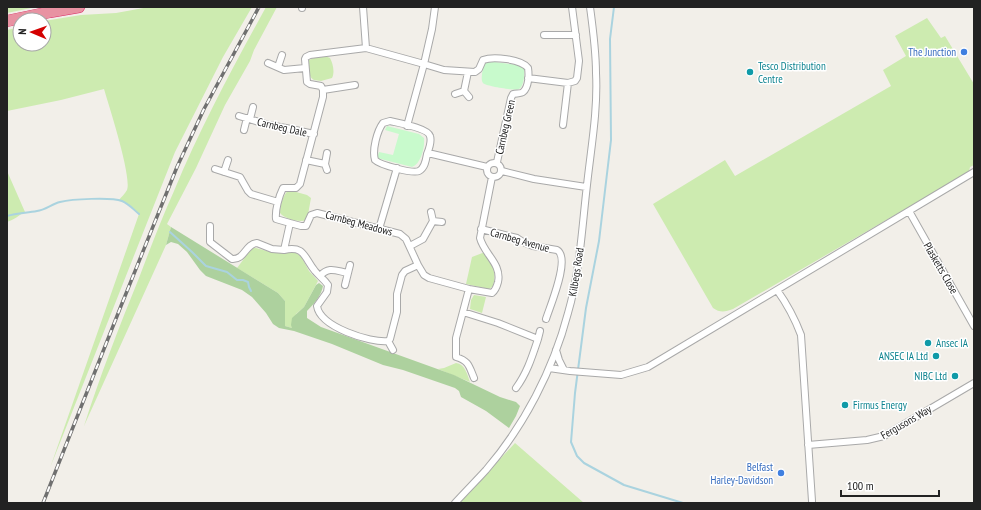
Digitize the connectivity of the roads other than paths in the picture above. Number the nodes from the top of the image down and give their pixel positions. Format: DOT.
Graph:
graph roads {
  1 [pos="80,7"];
  2 [pos="363,7"];
  3 [pos="435,7"];
  4 [pos="572,7"];
  5 [pos="590,7"];
  6 [pos="7,21"];
  7 [pos="544,35"];
  8 [pos="576,35"];
  9 [pos="366,48"];
  10 [pos="282,55"];
  11 [pos="268,63"];
  12 [pos="424,64"];
  13 [pos="278,67"];
  14 [pos="305,68"];
  15 [pos="468,72"];
  16 [pos="528,78"];
  17 [pos="568,83"];
  18 [pos="354,85"];
  19 [pos="323,90"];
  20 [pos="464,91"];
  21 [pos="455,94"];
  22 [pos="468,97"];
  23 [pos="253,107"];
  24 [pos="239,116"];
  25 [pos="248,119"];
  26 [pos="563,124"];
  27 [pos="407,126"];
  28 [pos="244,130"];
  29 [pos="314,134"];
  30 [pos="327,153"];
  31 [pos="428,153"];
  32 [pos="228,160"];
  33 [pos="306,160"];
  34 [pos="497,162"];
  35 [pos="487,167"];
  36 [pos="397,168"];
  37 [pos="214,169"];
  38 [pos="502,171"];
  39 [pos="224,172"];
  40 [pos="974,172"];
  41 [pos="492,177"];
  42 [pos="586,187"];
  43 [pos="278,202"];
  44 [pos="909,211"];
  45 [pos="431,212"];
  46 [pos="434,221"];
  47 [pos="442,222"];
  48 [pos="290,223"];
  49 [pos="210,226"];
  50 [pos="379,229"];
  51 [pos="481,229"];
  52 [pos="410,246"];
  53 [pos="284,250"];
  54 [pos="350,265"];
  55 [pos="418,265"];
  56 [pos="348,273"];
  57 [pos="320,276"];
  58 [pos="345,285"];
  59 [pos="469,289"];
  60 [pos="777,290"];
  61 [pos="463,312"];
  62 [pos="546,319"];
  63 [pos="974,326"];
  64 [pos="540,331"];
  65 [pos="538,339"];
  66 [pos="388,341"];
  67 [pos="393,350"];
  68 [pos="556,350"];
  69 [pos="549,368"];
  70 [pos="567,370"];
  71 [pos="474,378"];
  72 [pos="974,383"];
  73 [pos="516,388"];
  74 [pos="808,445"];
  75 [pos="812,501"];
  76 [pos="455,503"];
  1 -- 6 [label="highway"];
  2 -- 9 [label="street"];
  3 -- 12 [label="street"];
  4 -- 8 [label="street"];
  5 -- 42 [label="street, Kilbegs Road"];
  7 -- 8 [label="street"];
  8 -- 17 [label="street"];
  9 -- 12 [label="street"];
  9 -- 14 [label="street"];
  10 -- 13 [label="street"];
  11 -- 13 [label="street"];
  12 -- 15 [label="street"];
  12 -- 27 [label="street"];
  13 -- 14 [label="street"];
  14 -- 19 [label="street"];
  15 -- 16 [label="street"];
  15 -- 20 [label="street"];
  16 -- 17 [label="street"];
  16 -- 34 [label="street, Carnbeg Green"];
  17 -- 26 [label="street"];
  18 -- 19 [label="street"];
  19 -- 29 [label="street, Carnbeg Dale"];
  20 -- 21 [label="street"];
  20 -- 22 [label="street"];
  23 -- 25 [label="street, Carnbeg Dale"];
  24 -- 25 [label="street, Carnbeg Dale"];
  25 -- 28 [label="street, Carnbeg Dale"];
  25 -- 29 [label="street, Carnbeg Dale"];
  27 -- 31 [label="street"];
  27 -- 36 [label="street"];
  29 -- 33 [label="street, Carnbeg Dale"];
  30 -- 33 [label="street"];
  31 -- 35 [label="street"];
  31 -- 36 [label="street"];
  32 -- 39 [label="street"];
  33 -- 43 [label="street, Carnbeg Dale"];
  34 -- 35 [label="street"];
  34 -- 38 [label="street"];
  35 -- 41 [label="street"];
  36 -- 50 [label="street"];
  37 -- 39 [label="street"];
  38 -- 41 [label="street"];
  38 -- 42 [label="street"];
  39 -- 43 [label="street"];
  40 -- 44 [label="street"];
  41 -- 51 [label="street, Carnbeg Avenue"];
  42 -- 68 [label="street, Kilbegs Road"];
  43 -- 48 [label="street"];
  44 -- 60 [label="street"];
  44 -- 63 [label="street, Plasketts Close"];
  45 -- 46 [label="street"];
  46 -- 47 [label="street"];
  46 -- 52 [label="street"];
  48 -- 50 [label="street, Carnbeg Meadows"];
  48 -- 53 [label="street"];
  49 -- 53 [label="street"];
  50 -- 52 [label="street, Carnbeg Meadows"];
  51 -- 59 [label="street, Carnbeg Avenue"];
  51 -- 62 [label="street, Carnbeg Avenue"];
  52 -- 55 [label="street, Carnbeg Meadows"];
  53 -- 57 [label="street"];
  54 -- 56 [label="street"];
  55 -- 59 [label="street, Carnbeg Meadows"];
  55 -- 66 [label="street"];
  56 -- 57 [label="street"];
  56 -- 58 [label="street"];
  57 -- 66 [label="street"];
  59 -- 61 [label="street"];
  60 -- 70 [label="street"];
  60 -- 74 [label="street"];
  61 -- 65 [label="street"];
  61 -- 71 [label="street"];
  64 -- 65 [label="street"];
  65 -- 73 [label="street"];
  66 -- 67 [label="street"];
  68 -- 69 [label="street, Kilbegs Road"];
  68 -- 70 [label="street"];
  69 -- 70 [label="street"];
  69 -- 76 [label="street, Kilbegs Road"];
  72 -- 74 [label="street, Fergusons Way"];
  74 -- 75 [label="street"];
}
